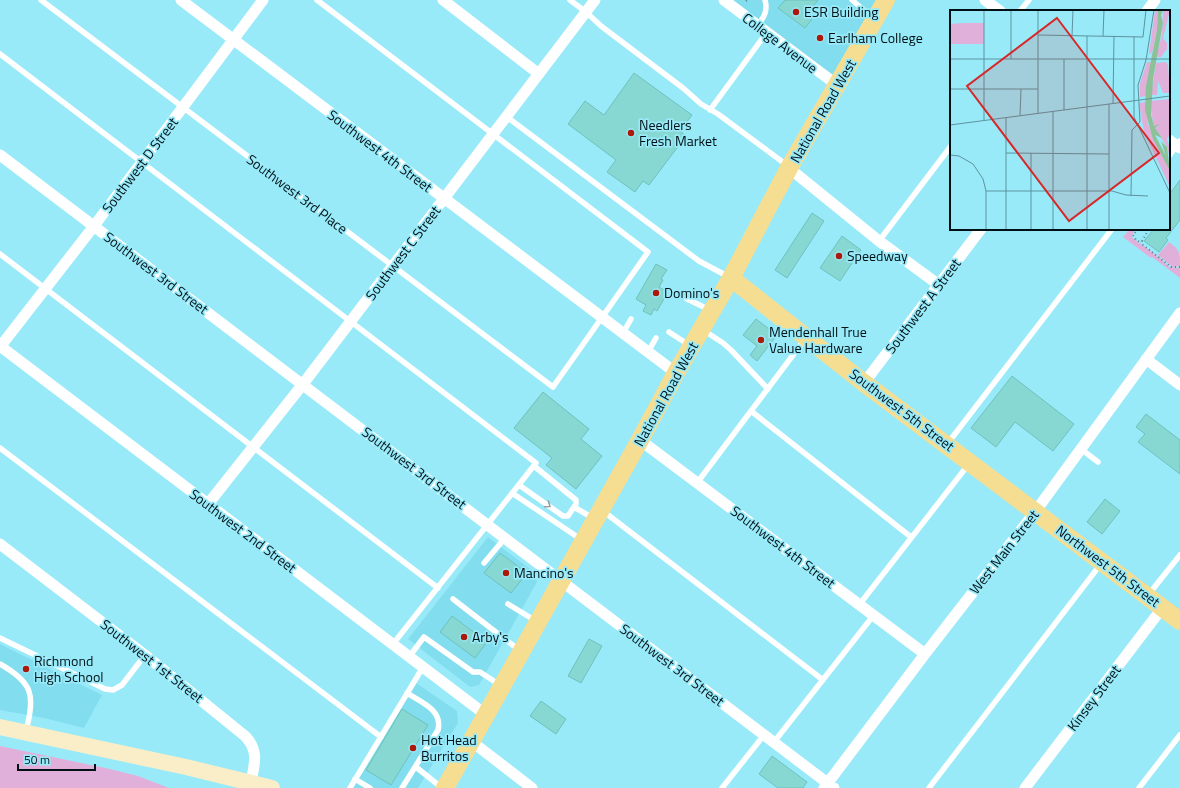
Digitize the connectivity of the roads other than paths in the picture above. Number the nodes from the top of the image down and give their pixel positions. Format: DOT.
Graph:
graph roads {
  1 [pos="41,0"];
  2 [pos="181,0"];
  3 [pos="263,0"];
  4 [pos="317,0"];
  5 [pos="443,0"];
  6 [pos="570,0"];
  7 [pos="595,0"];
  8 [pos="724,0"];
  9 [pos="766,0"];
  10 [pos="852,0"];
  11 [pos="886,0"];
  12 [pos="985,0"];
  13 [pos="1029,0"];
  14 [pos="1155,0"];
  15 [pos="999,10"];
  16 [pos="1021,10"];
  17 [pos="1148,10"];
  18 [pos="586,12"];
  19 [pos="875,19"];
  20 [pos="758,26"];
  21 [pos="768,32"];
  22 [pos="234,40"];
  23 [pos="0,54"];
  24 [pos="539,74"];
  25 [pos="837,86"];
  26 [pos="183,107"];
  27 [pos="710,110"];
  28 [pos="507,117"];
  29 [pos="493,134"];
  30 [pos="1176,144"];
  31 [pos="950,147"];
  32 [pos="0,154"];
  33 [pos="1170,154"];
  34 [pos="142,162"];
  35 [pos="789,168"];
  36 [pos="444,199"];
  37 [pos="94,226"];
  38 [pos="980,230"];
  39 [pos="1111,230"];
  40 [pos="880,241"];
  41 [pos="0,254"];
  42 [pos="393,266"];
  43 [pos="731,278"];
  44 [pos="939,285"];
  45 [pos="46,288"];
  46 [pos="687,299"];
  47 [pos="712,310"];
  48 [pos="1180,313"];
  49 [pos="602,317"];
  50 [pos="631,319"];
  51 [pos="351,322"];
  52 [pos="702,329"];
  53 [pos="669,332"];
  54 [pos="624,333"];
  55 [pos="656,338"];
  56 [pos="807,338"];
  57 [pos="0,346"];
  58 [pos="692,346"];
  59 [pos="648,352"];
  60 [pos="1146,359"];
  61 [pos="676,373"];
  62 [pos="864,383"];
  63 [pos="303,384"];
  64 [pos="1180,385"];
  65 [pos="768,389"];
  66 [pos="752,411"];
  67 [pos="640,440"];
  68 [pos="946,444"];
  69 [pos="253,447"];
  70 [pos="0,448"];
  71 [pos="1081,449"];
  72 [pos="970,462"];
  73 [pos="1098,462"];
  74 [pos="534,466"];
  75 [pos="697,483"];
  76 [pos="519,485"];
  77 [pos="512,493"];
  78 [pos="208,504"];
  79 [pos="574,507"];
  80 [pos="1035,512"];
  81 [pos="599,514"];
  82 [pos="488,524"];
  83 [pos="505,538"];
  84 [pos="911,538"];
  85 [pos="584,541"];
  86 [pos="0,544"];
  87 [pos="1180,554"];
  88 [pos="484,562"];
  89 [pos="1102,562"];
  90 [pos="562,581"];
  91 [pos="438,588"];
  92 [pos="1148,596"];
  93 [pos="453,599"];
  94 [pos="508,604"];
  95 [pos="859,605"];
  96 [pos="1162,608"];
  97 [pos="873,616"];
  98 [pos="1180,621"];
  99 [pos="538,622"];
  100 [pos="0,638"];
  101 [pos="393,644"];
  102 [pos="522,652"];
  103 [pos="925,654"];
  104 [pos="145,655"];
  105 [pos="409,657"];
  106 [pos="0,664"];
  107 [pos="423,667"];
  108 [pos="823,680"];
  109 [pos="502,686"];
  110 [pos="407,693"];
  111 [pos="486,715"];
  112 [pos="0,727"];
  113 [pos="26,732"];
  114 [pos="764,734"];
  115 [pos="1180,735"];
  116 [pos="381,737"];
  117 [pos="471,741"];
  118 [pos="774,742"];
  119 [pos="416,767"];
  120 [pos="355,779"];
  121 [pos="251,785"];
  122 [pos="829,786"];
  123 [pos="272,788"];
  124 [pos="350,788"];
  125 [pos="370,788"];
  126 [pos="402,788"];
  127 [pos="444,788"];
  128 [pos="532,788"];
  129 [pos="722,788"];
  130 [pos="929,788"];
  131 [pos="1025,788"];
  132 [pos="1139,788"];
  1 -- 26 [label="lane, Southwest 3rd Place"];
  2 -- 22 [label="street, Southwest 4th Street"];
  3 -- 22 [label="street, Southwest D Street"];
  4 -- 29 [label="lane"];
  5 -- 24 [label="street"];
  6 -- 18 [label="lane"];
  7 -- 18 [label="street, Southwest C Street"];
  8 -- 20 [label="street, College Avenue"];
  9 -- 20 [label="lane"];
  10 -- 19 [label="lane"];
  11 -- 19 [label="main road, National Road West"];
  12 -- 15 [label="street"];
  13 -- 16 [label="lane"];
  14 -- 17 [label="street"];
  18 -- 24 [label="street, Southwest C Street"];
  18 -- 27 [label="lane"];
  19 -- 25 [label="main road, National Road West"];
  20 -- 21 [label="street, College Avenue"];
  21 -- 25 [label="street, College Avenue"];
  21 -- 27 [label="lane"];
  22 -- 26 [label="street, Southwest D Street"];
  22 -- 36 [label="street, Southwest 4th Street"];
  23 -- 34 [label="lane"];
  24 -- 28 [label="street, Southwest C Street"];
  25 -- 35 [label="main road, National Road West"];
  26 -- 34 [label="street, Southwest D Street"];
  26 -- 42 [label="lane, Southwest 3rd Place"];
  27 -- 35 [label="lane"];
  28 -- 29 [label="street, Southwest C Street"];
  28 -- 43 [label="lane"];
  29 -- 36 [label="street, Southwest C Street"];
  29 -- 49 [label="lane"];
  30 -- 33 [label="lane"];
  31 -- 40 [label="lane"];
  32 -- 37 [label="street, Southwest 3rd Street"];
  34 -- 37 [label="street, Southwest D Street"];
  34 -- 51 [label="lane"];
  35 -- 40 [label="street"];
  35 -- 43 [label="main road, National Road West"];
  36 -- 42 [label="street, Southwest C Street"];
  36 -- 49 [label="street, Southwest 4th Street"];
  37 -- 45 [label="street, Southwest D Street"];
  37 -- 63 [label="street, Southwest 3rd Street"];
  38 -- 44 [label="street, Southwest A Street"];
  39 -- 68 [label="lane"];
  40 -- 44 [label="street"];
  41 -- 45 [label="lane"];
  42 -- 49 [label="lane, Southwest 3rd Place"];
  42 -- 51 [label="street, Southwest C Street"];
  43 -- 47 [label="main road, National Road West"];
  43 -- 56 [label="main road, Southwest 5th Street"];
  44 -- 62 [label="street, Southwest A Street"];
  45 -- 57 [label="street, Southwest D Street"];
  45 -- 69 [label="lane"];
  46 -- 47 [label="lane"];
  47 -- 52 [label="main road, National Road West"];
  48 -- 60 [label="street, West Main Street"];
  49 -- 54 [label="street, Southwest 4th Street"];
  50 -- 54 [label="lane"];
  51 -- 63 [label="street, Southwest C Street"];
  51 -- 74 [label="lane"];
  52 -- 58 [label="main road, National Road West"];
  52 -- 65 [label="lane"];
  53 -- 58 [label="lane"];
  54 -- 59 [label="street, Southwest 4th Street"];
  55 -- 59 [label="lane"];
  56 -- 62 [label="main road, Southwest 5th Street"];
  56 -- 65 [label="lane"];
  57 -- 78 [label="street, Southwest 2nd Street"];
  58 -- 61 [label="main road, National Road West"];
  59 -- 61 [label="street, Southwest 4th Street"];
  60 -- 64 [label="street"];
  60 -- 71 [label="street, West Main Street"];
  61 -- 67 [label="main road, National Road West"];
  62 -- 68 [label="main road, Southwest 5th Street"];
  63 -- 69 [label="street, Southwest C Street"];
  63 -- 82 [label="street, Southwest 3rd Street"];
  65 -- 66 [label="lane"];
  66 -- 75 [label="lane"];
  66 -- 84 [label="lane"];
  67 -- 75 [label="street, Southwest 4th Street"];
  67 -- 81 [label="main road, National Road West"];
  68 -- 72 [label="main road, Southwest 5th Street"];
  69 -- 78 [label="street, Southwest C Street"];
  69 -- 91 [label="lane"];
  70 -- 116 [label="lane"];
  71 -- 73 [label="lane"];
  71 -- 80 [label="street, West Main Street"];
  72 -- 80 [label="main road, Southwest 5th Street"];
  72 -- 84 [label="lane"];
  74 -- 76 [label="lane"];
  74 -- 79 [label="lane"];
  75 -- 95 [label="street, Southwest 4th Street"];
  76 -- 77 [label="lane"];
  76 -- 79 [label="lane, one-way"];
  77 -- 82 [label="lane"];
  77 -- 85 [label="lane"];
  78 -- 101 [label="street, Southwest 2nd Street"];
  79 -- 81 [label="lane"];
  80 -- 89 [label="main road, Northwest 5th Street"];
  80 -- 103 [label="street, West Main Street"];
  81 -- 85 [label="main road, National Road West"];
  81 -- 108 [label="lane"];
  82 -- 83 [label="street, Southwest 3rd Street"];
  82 -- 91 [label="lane"];
  83 -- 88 [label="lane"];
  83 -- 90 [label="street, Southwest 3rd Street"];
  84 -- 95 [label="lane"];
  85 -- 90 [label="main road, National Road West"];
  86 -- 104 [label="street, Southwest 1st Street"];
  87 -- 92 [label="lane"];
  89 -- 92 [label="main road, Northwest 5th Street"];
  89 -- 130 [label="lane"];
  90 -- 99 [label="main road, National Road West"];
  90 -- 114 [label="street, Southwest 3rd Street"];
  91 -- 101 [label="lane"];
  92 -- 96 [label="main road, Northwest 5th Street"];
  93 -- 102 [label="lane"];
  94 -- 99 [label="lane"];
  95 -- 97 [label="street, Southwest 4th Street"];
  96 -- 98 [label="main road, Northwest 5th Street"];
  96 -- 131 [label="street, Kinsey Street"];
  97 -- 103 [label="street, Southwest 4th Street"];
  97 -- 108 [label="lane"];
  99 -- 102 [label="main road, National Road West"];
  100 -- 104 [label="lane"];
  101 -- 105 [label="street, Southwest 2nd Street"];
  102 -- 109 [label="main road, National Road West"];
  103 -- 122 [label="street, West Main Street"];
  104 -- 121 [label="street, Southwest 1st Street"];
  105 -- 107 [label="street, Southwest 2nd Street"];
  105 -- 109 [label="lane"];
  106 -- 113 [label="lane"];
  107 -- 110 [label="lane"];
  107 -- 111 [label="street, Southwest 2nd Street"];
  108 -- 118 [label="lane"];
  109 -- 111 [label="main road, National Road West"];
  110 -- 116 [label="lane"];
  110 -- 119 [label="lane"];
  111 -- 117 [label="main road, National Road West"];
  112 -- 113 [label="street"];
  113 -- 121 [label="street"];
  114 -- 118 [label="street, Southwest 3rd Street"];
  114 -- 129 [label="lane"];
  115 -- 132 [label="lane"];
  116 -- 120 [label="lane"];
  117 -- 127 [label="main road, National Road West"];
  117 -- 128 [label="street"];
  118 -- 122 [label="street, Southwest 3rd Street"];
  119 -- 126 [label="lane"];
  119 -- 127 [label="lane"];
  120 -- 124 [label="lane"];
  120 -- 125 [label="lane"];
  121 -- 123 [label="street"];
}
